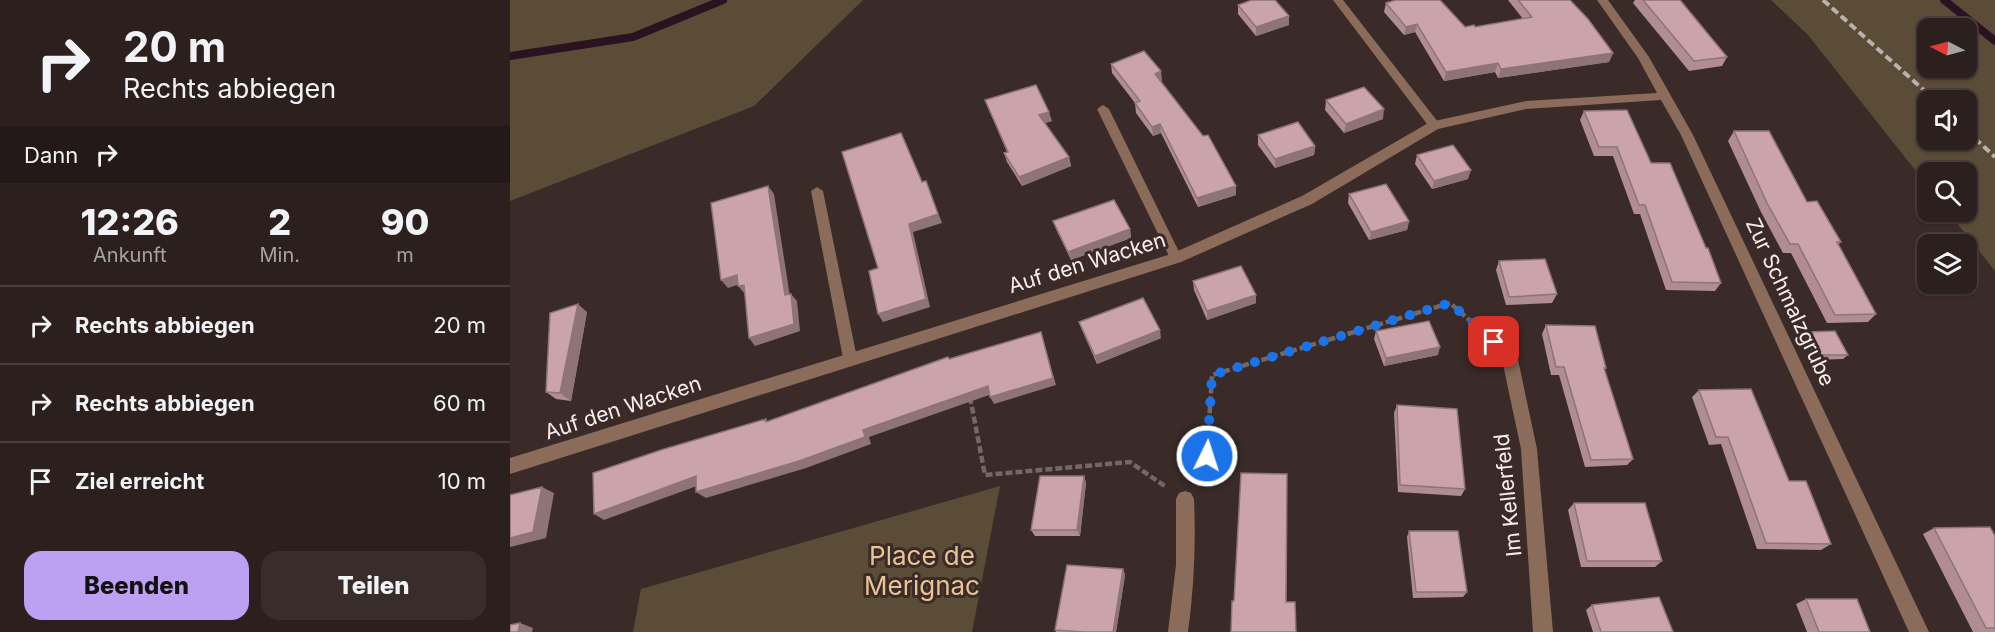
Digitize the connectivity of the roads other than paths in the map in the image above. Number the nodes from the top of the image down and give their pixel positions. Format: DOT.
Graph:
graph roads {
  1 [pos="1338,0"];
  2 [pos="1602,0"];
  3 [pos="1666,96"];
  4 [pos="1103,109"];
  5 [pos="1434,125"];
  6 [pos="817,191"];
  7 [pos="1176,258"];
  8 [pos="1509,356"];
  9 [pos="850,358"];
  10 [pos="510,466"];
  11 [pos="1185,499"];
  12 [pos="1178,632"];
  13 [pos="1543,632"];
  14 [pos="1919,632"];
  1 -- 5 [label="lane"];
  2 -- 3 [label="street, Zur Schmalzgrube"];
  3 -- 5 [label="street, Auf den Wacken"];
  3 -- 14 [label="street, Zur Schmalzgrube"];
  4 -- 7 [label="lane"];
  5 -- 7 [label="street, Auf den Wacken"];
  6 -- 9 [label="lane"];
  7 -- 9 [label="street, Auf den Wacken"];
  8 -- 13 [label="street, Im Kellerfeld"];
  9 -- 10 [label="street, Auf den Wacken"];
  11 -- 12 [label="street"];
}
